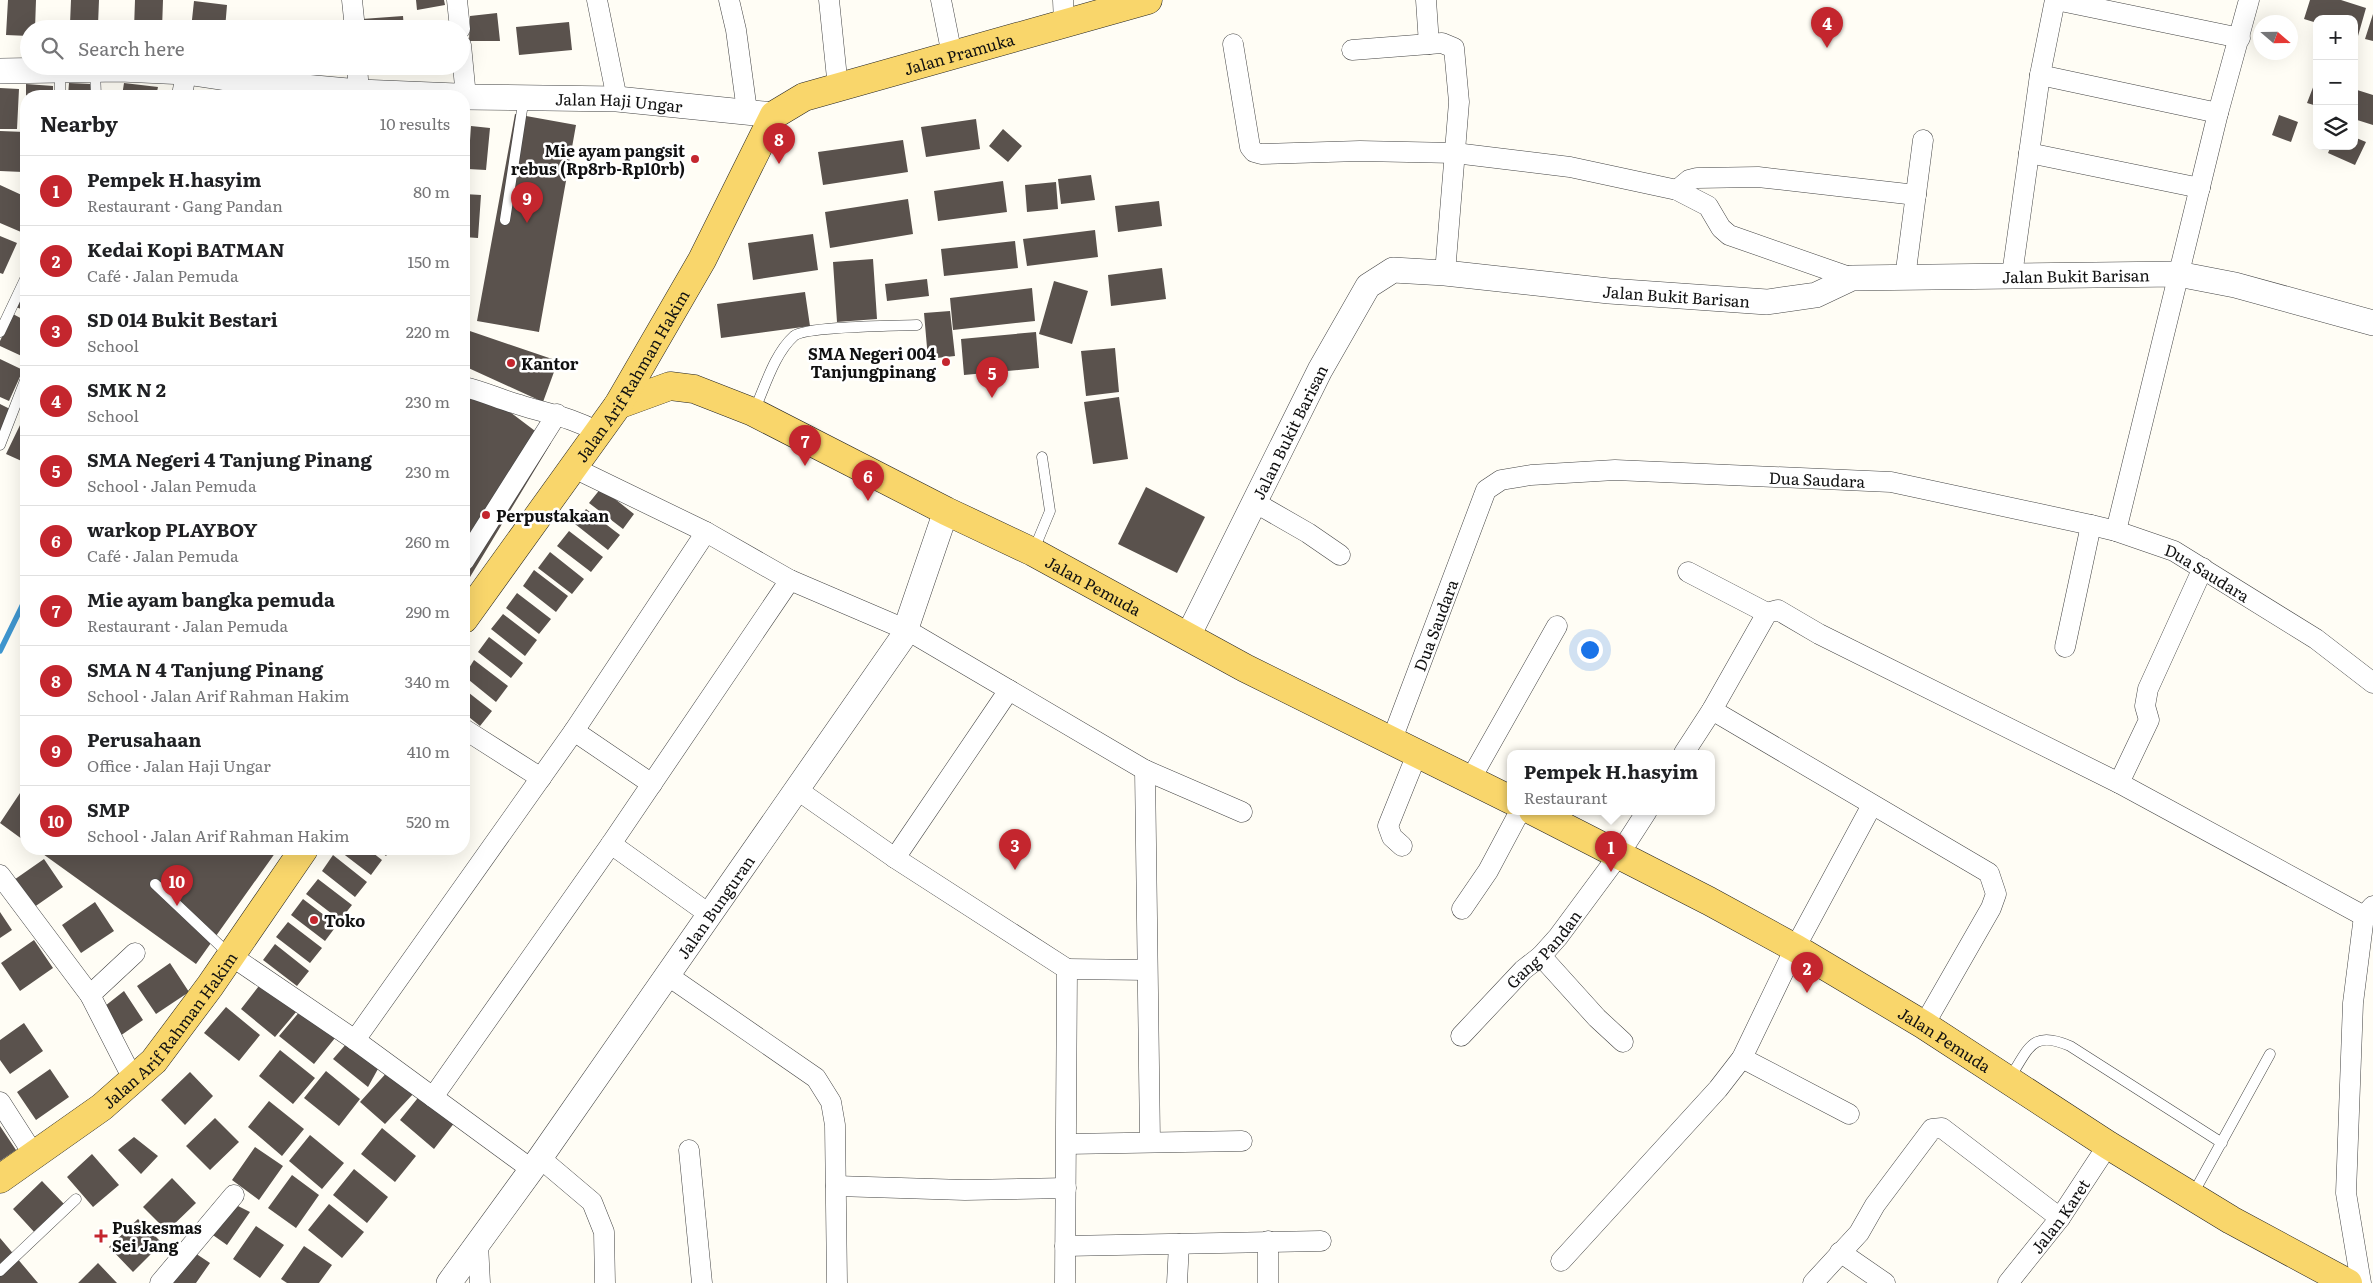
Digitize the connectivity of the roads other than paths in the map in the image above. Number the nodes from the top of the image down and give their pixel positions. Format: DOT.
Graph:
graph roads {
  1 [pos="352,0"];
  2 [pos="457,0"];
  3 [pos="598,0"];
  4 [pos="729,0"];
  5 [pos="829,0"];
  6 [pos="941,0"];
  7 [pos="1148,0"];
  8 [pos="1426,0"];
  9 [pos="2056,0"];
  10 [pos="2249,0"];
  11 [pos="1064,12"];
  12 [pos="354,20"];
  13 [pos="459,20"];
  14 [pos="2240,38"];
  15 [pos="1234,44"];
  16 [pos="1430,44"];
  17 [pos="1352,50"];
  18 [pos="952,56"];
  19 [pos="20,70"];
  20 [pos="0,71"];
  21 [pos="60,75"];
  22 [pos="94,75"];
  23 [pos="186,75"];
  24 [pos="206,75"];
  25 [pos="358,75"];
  26 [pos="462,75"];
  27 [pos="2040,75"];
  28 [pos="838,88"];
  29 [pos="60,90"];
  30 [pos="96,90"];
  31 [pos="183,90"];
  32 [pos="323,90"];
  33 [pos="359,90"];
  34 [pos="462,90"];
  35 [pos="524,96"];
  36 [pos="470,99"];
  37 [pos="616,99"];
  38 [pos="747,111"];
  39 [pos="2218,113"];
  40 [pos="774,115"];
  41 [pos="1923,140"];
  42 [pos="1455,153"];
  43 [pos="2029,153"];
  44 [pos="2200,188"];
  45 [pos="1677,190"];
  46 [pos="1916,195"];
  47 [pos="505,220"];
  48 [pos="1445,273"];
  49 [pos="2178,274"];
  50 [pos="2012,275"];
  51 [pos="1852,278"];
  52 [pos="1904,278"];
  53 [pos="20,290"];
  54 [pos="2373,323"];
  55 [pos="917,325"];
  56 [pos="0,332"];
  57 [pos="646,356"];
  58 [pos="670,386"];
  59 [pos="470,389"];
  60 [pos="20,402"];
  61 [pos="618,405"];
  62 [pos="753,412"];
  63 [pos="557,414"];
  64 [pos="598,432"];
  65 [pos="0,445"];
  66 [pos="1042,457"];
  67 [pos="574,468"];
  68 [pos="1254,502"];
  69 [pos="946,511"];
  70 [pos="2090,525"];
  71 [pos="2116,531"];
  72 [pos="706,532"];
  73 [pos="470,552"];
  74 [pos="1033,552"];
  75 [pos="1340,555"];
  76 [pos="2203,568"];
  77 [pos="1688,572"];
  78 [pos="790,580"];
  79 [pos="470,611"];
  80 [pos="1767,613"];
  81 [pos="1558,626"];
  82 [pos="907,630"];
  83 [pos="1188,636"];
  84 [pos="2065,647"];
  85 [pos="2373,682"];
  86 [pos="1009,690"];
  87 [pos="1712,710"];
  88 [pos="574,731"];
  89 [pos="470,732"];
  90 [pos="1391,742"];
  91 [pos="1686,750"];
  92 [pos="1417,754"];
  93 [pos="1145,770"];
  94 [pos="541,778"];
  95 [pos="1470,780"];
  96 [pos="652,784"];
  97 [pos="2119,784"];
  98 [pos="796,789"];
  99 [pos="1507,798"];
  100 [pos="1872,805"];
  101 [pos="1242,812"];
  102 [pos="1518,815"];
  103 [pos="1541,815"];
  104 [pos="1644,815"];
  105 [pos="611,844"];
  106 [pos="1402,846"];
  107 [pos="300,855"];
  108 [pos="1618,856"];
  109 [pos="895,858"];
  110 [pos="0,875"];
  111 [pos="156,884"];
  112 [pos="1462,909"];
  113 [pos="2369,911"];
  114 [pos="709,914"];
  115 [pos="1795,948"];
  116 [pos="135,954"];
  117 [pos="230,956"];
  118 [pos="1541,956"];
  119 [pos="1067,969"];
  120 [pos="1147,970"];
  121 [pos="667,975"];
  122 [pos="90,995"];
  123 [pos="1924,1025"];
  124 [pos="1461,1036"];
  125 [pos="355,1040"];
  126 [pos="1623,1042"];
  127 [pos="2270,1054"];
  128 [pos="1742,1058"];
  129 [pos="2009,1079"];
  130 [pos="132,1080"];
  131 [pos="433,1097"];
  132 [pos="0,1102"];
  133 [pos="1849,1114"];
  134 [pos="1150,1141"];
  135 [pos="1242,1141"];
  136 [pos="2222,1143"];
  137 [pos="1067,1144"];
  138 [pos="2108,1145"];
  139 [pos="690,1150"];
  140 [pos="34,1155"];
  141 [pos="536,1163"];
  142 [pos="0,1179"];
  143 [pos="836,1186"];
  144 [pos="1066,1188"];
  145 [pos="234,1195"];
  146 [pos="2193,1195"];
  147 [pos="76,1198"];
  148 [pos="2060,1218"];
  149 [pos="1268,1241"];
  150 [pos="1321,1241"];
  151 [pos="478,1244"];
  152 [pos="1179,1244"];
  153 [pos="1065,1246"];
  154 [pos="1840,1252"];
  155 [pos="1562,1261"];
  156 [pos="0,1271"];
  157 [pos="160,1283"];
  158 [pos="449,1283"];
  159 [pos="480,1283"];
  160 [pos="605,1283"];
  161 [pos="702,1283"];
  162 [pos="837,1283"];
  163 [pos="1065,1283"];
  164 [pos="1177,1283"];
  165 [pos="1268,1283"];
  166 [pos="1813,1283"];
  167 [pos="1885,1283"];
  168 [pos="2008,1283"];
  169 [pos="2348,1283"];
  170 [pos="2361,1283"];
  1 -- 12 [label="street"];
  2 -- 13 [label="street"];
  3 -- 37 [label="street"];
  4 -- 38 [label="street"];
  5 -- 28 [label="street"];
  6 -- 18 [label="street"];
  7 -- 11 [label="main road, Jalan Pramuka"];
  8 -- 16 [label="street"];
  9 -- 14 [label="street"];
  9 -- 27 [label="street"];
  10 -- 14 [label="street"];
  11 -- 18 [label="main road, Jalan Pramuka"];
  14 -- 39 [label="street"];
  15 -- 42 [label="street"];
  16 -- 17 [label="street"];
  16 -- 42 [label="street"];
  18 -- 28 [label="main road, Jalan Pramuka"];
  19 -- 20 [label="street, Jalan Haji Ungar"];
  21 -- 29 [label="lane"];
  22 -- 30 [label="lane"];
  23 -- 31 [label="street"];
  24 -- 32 [label="street, Jalan Haji Ungar"];
  25 -- 33 [label="street"];
  26 -- 34 [label="street"];
  27 -- 39 [label="street"];
  27 -- 43 [label="street"];
  28 -- 40 [label="main road, Jalan Pramuka"];
  35 -- 36 [label="street, Jalan Haji Ungar"];
  35 -- 37 [label="street, Jalan Haji Ungar"];
  35 -- 47 [label="lane"];
  37 -- 38 [label="street, Jalan Haji Ungar"];
  38 -- 40 [label="street, Jalan Haji Ungar"];
  39 -- 44 [label="street"];
  40 -- 57 [label="main road, Jalan Arif Rahman Hakim"];
  41 -- 46 [label="street"];
  42 -- 45 [label="street"];
  42 -- 48 [label="street"];
  43 -- 44 [label="street"];
  43 -- 50 [label="street"];
  44 -- 49 [label="street"];
  45 -- 46 [label="street"];
  45 -- 51 [label="street"];
  46 -- 52 [label="street"];
  48 -- 51 [label="street, Jalan Bukit Barisan"];
  48 -- 68 [label="street, Jalan Bukit Barisan"];
  49 -- 50 [label="street, Jalan Bukit Barisan"];
  49 -- 54 [label="street, Jalan Bukit Barisan"];
  49 -- 71 [label="street"];
  50 -- 52 [label="street, Jalan Bukit Barisan"];
  51 -- 52 [label="street, Jalan Bukit Barisan"];
  53 -- 56 [label="lane"];
  55 -- 62 [label="lane"];
  57 -- 58 [label="main road"];
  57 -- 61 [label="main road, Jalan Arif Rahman Hakim"];
  58 -- 61 [label="main road, Jalan Pemuda"];
  58 -- 62 [label="main road, Jalan Pemuda"];
  59 -- 63 [label="street"];
  60 -- 65 [label="lane"];
  61 -- 64 [label="main road, Jalan Arif Rahman Hakim"];
  62 -- 69 [label="main road, Jalan Pemuda"];
  63 -- 64 [label="street"];
  63 -- 73 [label="street"];
  64 -- 67 [label="main road, Jalan Arif Rahman Hakim"];
  66 -- 74 [label="lane"];
  67 -- 72 [label="street"];
  67 -- 79 [label="main road, Jalan Arif Rahman Hakim"];
  68 -- 75 [label="street"];
  68 -- 83 [label="street, Jalan Bukit Barisan"];
  69 -- 74 [label="main road, Jalan Pemuda"];
  69 -- 82 [label="street, Jalan Bunguran"];
  70 -- 71 [label="street, Dua Saudara"];
  70 -- 84 [label="street"];
  70 -- 90 [label="street, Dua Saudara"];
  71 -- 76 [label="street, Dua Saudara"];
  72 -- 78 [label="street"];
  72 -- 88 [label="street"];
  74 -- 83 [label="main road, Jalan Pemuda"];
  76 -- 85 [label="street, Dua Saudara"];
  76 -- 97 [label="street"];
  77 -- 80 [label="street"];
  78 -- 82 [label="street"];
  78 -- 96 [label="street"];
  80 -- 87 [label="street"];
  80 -- 97 [label="street"];
  81 -- 95 [label="street"];
  82 -- 86 [label="street"];
  82 -- 98 [label="street, Jalan Bunguran"];
  83 -- 90 [label="main road, Jalan Pemuda"];
  86 -- 93 [label="street"];
  86 -- 109 [label="street"];
  87 -- 91 [label="street"];
  87 -- 100 [label="street"];
  88 -- 94 [label="street"];
  88 -- 96 [label="street"];
  89 -- 94 [label="street"];
  90 -- 92 [label="main road, Jalan Pemuda"];
  92 -- 95 [label="main road, Jalan Pemuda"];
  92 -- 106 [label="street"];
  93 -- 101 [label="street"];
  93 -- 120 [label="street"];
  94 -- 125 [label="street"];
  95 -- 99 [label="main road, Jalan Pemuda"];
  96 -- 105 [label="street"];
  97 -- 113 [label="street"];
  98 -- 109 [label="street"];
  98 -- 114 [label="street, Jalan Bunguran"];
  100 -- 115 [label="street"];
  100 -- 123 [label="street"];
  102 -- 112 [label="street"];
  103 -- 108 [label="main road, Jalan Pemuda"];
  104 -- 108 [label="street, Gang Pandan"];
  105 -- 114 [label="street"];
  105 -- 131 [label="street"];
  107 -- 117 [label="main road, Jalan Arif Rahman Hakim"];
  108 -- 115 [label="main road, Jalan Pemuda"];
  108 -- 118 [label="street, Gang Pandan"];
  109 -- 119 [label="street"];
  110 -- 122 [label="street"];
  111 -- 117 [label="lane"];
  113 -- 170 [label="street"];
  114 -- 121 [label="street, Jalan Bunguran"];
  115 -- 123 [label="main road, Jalan Pemuda"];
  115 -- 128 [label="street"];
  116 -- 122 [label="street"];
  117 -- 125 [label="street"];
  117 -- 130 [label="main road, Jalan Arif Rahman Hakim"];
  118 -- 124 [label="street, Gang Pandan"];
  118 -- 126 [label="street"];
  119 -- 120 [label="street"];
  119 -- 137 [label="street"];
  120 -- 134 [label="street"];
  121 -- 141 [label="street, Jalan Bunguran"];
  121 -- 143 [label="street"];
  122 -- 130 [label="street"];
  123 -- 129 [label="main road, Jalan Pemuda"];
  125 -- 131 [label="street"];
  127 -- 136 [label="lane"];
  128 -- 133 [label="street"];
  128 -- 155 [label="street"];
  129 -- 136 [label="lane"];
  129 -- 138 [label="main road, Jalan Pemuda"];
  130 -- 140 [label="main road, Jalan Arif Rahman Hakim"];
  131 -- 141 [label="street"];
  132 -- 140 [label="street"];
  134 -- 135 [label="street"];
  134 -- 137 [label="street"];
  136 -- 146 [label="lane"];
  137 -- 144 [label="street"];
  138 -- 146 [label="main road, Jalan Pemuda"];
  138 -- 148 [label="street, Jalan Karet"];
  139 -- 161 [label="street"];
  140 -- 142 [label="main road, Jalan Arif Rahman Hakim"];
  141 -- 151 [label="street, Jalan Bunguran"];
  141 -- 160 [label="street"];
  143 -- 144 [label="street"];
  143 -- 162 [label="street"];
  144 -- 153 [label="street"];
  145 -- 157 [label="street"];
  146 -- 169 [label="main road, Jalan Pemuda"];
  147 -- 156 [label="lane"];
  148 -- 154 [label="street"];
  148 -- 168 [label="street, Jalan Karet"];
  149 -- 150 [label="street"];
  149 -- 152 [label="street"];
  149 -- 165 [label="street"];
  151 -- 158 [label="street, Jalan Bunguran"];
  151 -- 159 [label="street"];
  152 -- 153 [label="street"];
  152 -- 164 [label="street"];
  153 -- 163 [label="street"];
  154 -- 166 [label="street"];
  154 -- 167 [label="street"];
}
